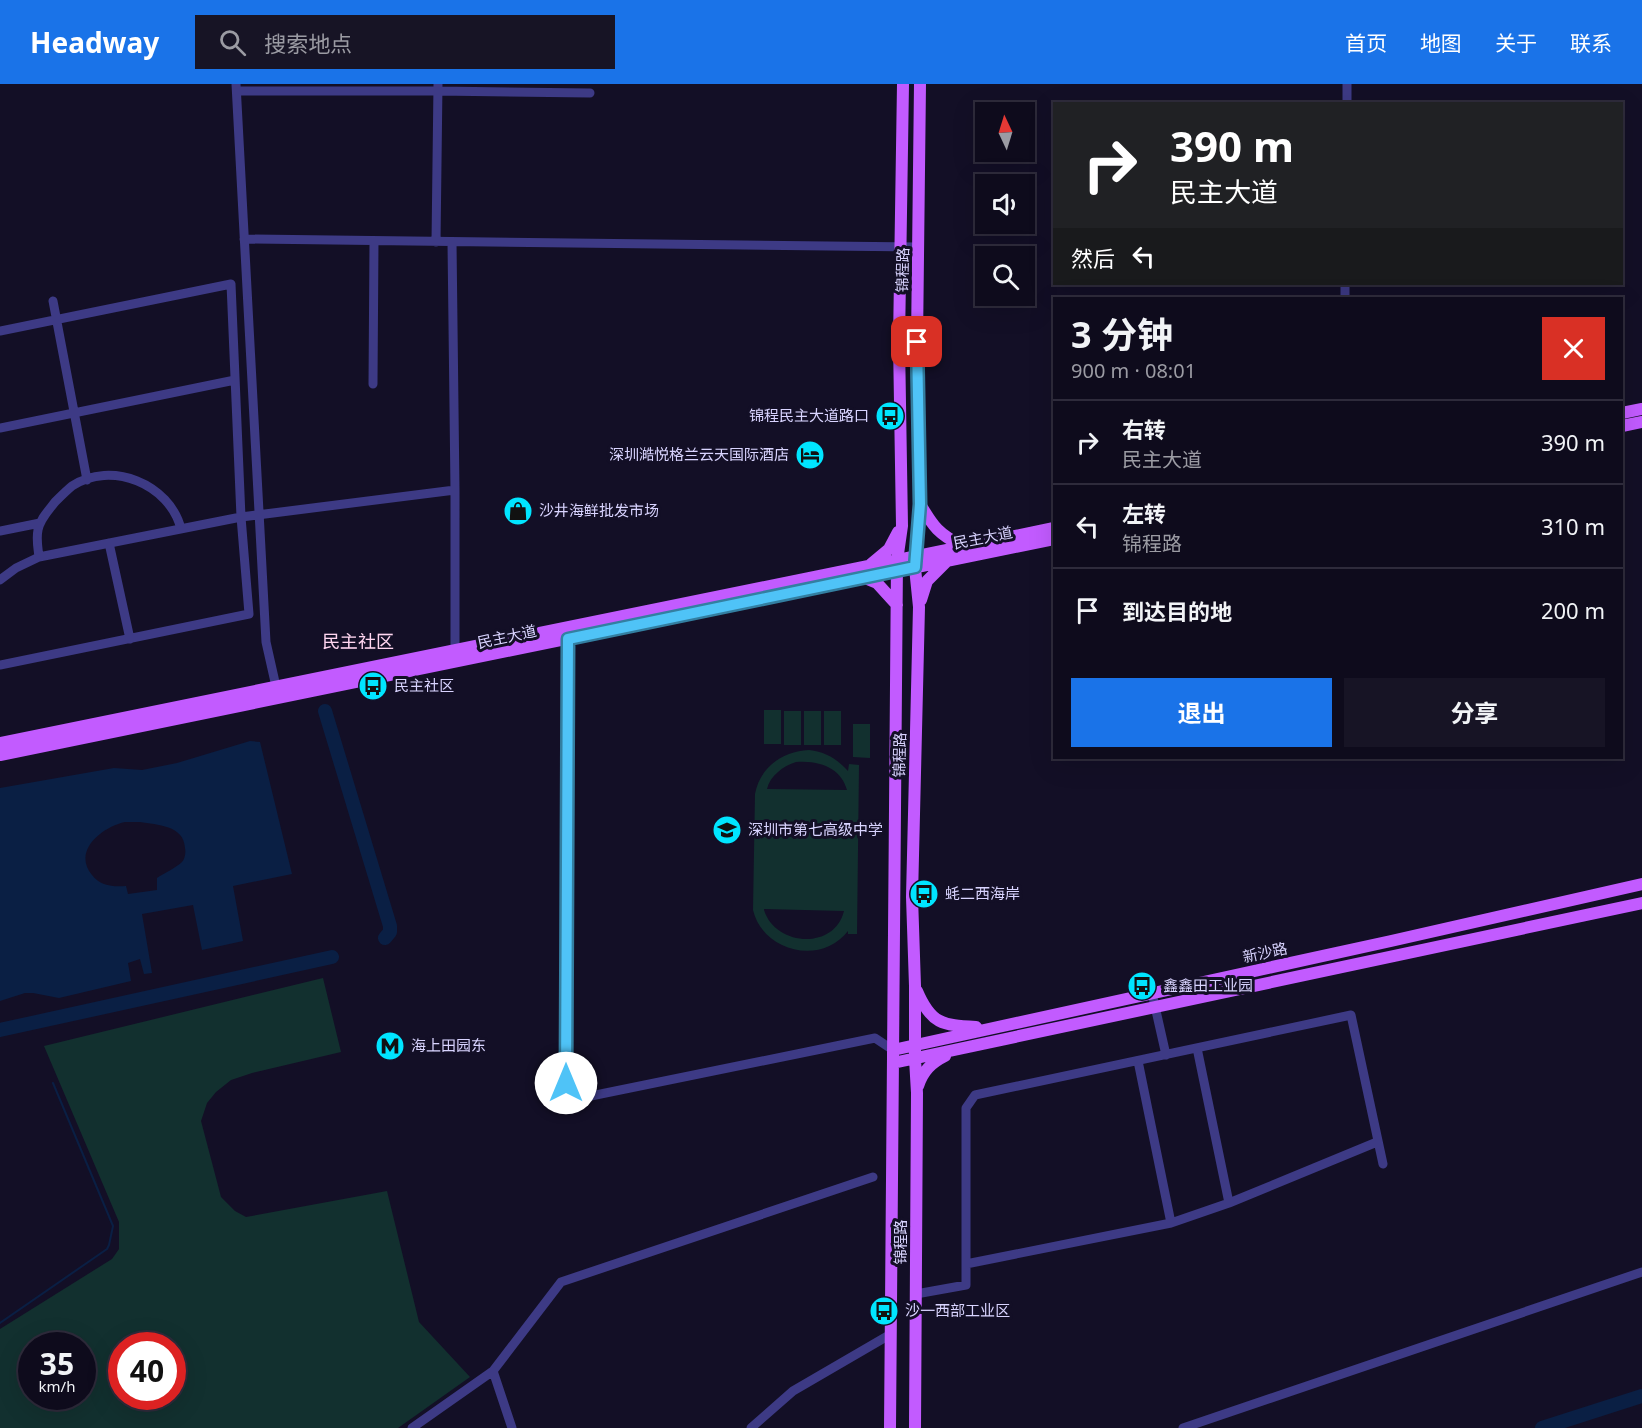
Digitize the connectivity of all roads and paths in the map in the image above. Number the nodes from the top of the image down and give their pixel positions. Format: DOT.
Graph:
graph roads {
  1 [pos="903,84"];
  2 [pos="920,84"];
  3 [pos="1347,84"];
  4 [pos="438,87"];
  5 [pos="237,88"];
  6 [pos="590,93"];
  7 [pos="1347,102"];
  8 [pos="244,239"];
  9 [pos="374,241"];
  10 [pos="436,242"];
  11 [pos="452,242"];
  12 [pos="901,247"];
  13 [pos="918,247"];
  14 [pos="53,302"];
  15 [pos="56,318"];
  16 [pos="0,331"];
  17 [pos="235,380"];
  18 [pos="373,384"];
  19 [pos="1642,409"];
  20 [pos="74,412"];
  21 [pos="1623,413"];
  22 [pos="1642,422"];
  23 [pos="1623,426"];
  24 [pos="0,428"];
  25 [pos="87,480"];
  26 [pos="455,490"];
  27 [pos="920,504"];
  28 [pos="259,515"];
  29 [pos="241,516"];
  30 [pos="40,523"];
  31 [pos="902,526"];
  32 [pos="1053,528"];
  33 [pos="181,529"];
  34 [pos="0,531"];
  35 [pos="1053,539"];
  36 [pos="110,543"];
  37 [pos="963,547"];
  38 [pos="39,558"];
  39 [pos="947,561"];
  40 [pos="915,562"];
  41 [pos="870,565"];
  42 [pos="897,566"];
  43 [pos="865,578"];
  44 [pos="0,580"];
  45 [pos="897,605"];
  46 [pos="919,607"];
  47 [pos="568,633"];
  48 [pos="130,639"];
  49 [pos="455,650"];
  50 [pos="0,665"];
  51 [pos="278,693"];
  52 [pos="0,743"];
  53 [pos="0,755"];
  54 [pos="1642,884"];
  55 [pos="1642,903"];
  56 [pos="915,986"];
  57 [pos="1152,993"];
  58 [pos="1155,1008"];
  59 [pos="992,1029"];
  60 [pos="915,1045"];
  61 [pos="1197,1048"];
  62 [pos="893,1050"];
  63 [pos="956,1050"];
  64 [pos="1166,1055"];
  65 [pos="915,1059"];
  66 [pos="1138,1060"];
  67 [pos="893,1063"];
  68 [pos="917,1090"];
  69 [pos="1377,1142"];
  70 [pos="1383,1164"];
  71 [pos="873,1177"];
  72 [pos="1230,1203"];
  73 [pos="1171,1223"];
  74 [pos="966,1264"];
  75 [pos="1642,1272"];
  76 [pos="916,1294"];
  77 [pos="891,1334"];
  78 [pos="493,1371"];
  79 [pos="412,1428"];
  80 [pos="512,1428"];
  81 [pos="751,1428"];
  82 [pos="890,1428"];
  83 [pos="915,1428"];
  84 [pos="1183,1428"];
  1 -- 12 [label="main road, 锦程路"];
  2 -- 13 [label="main road, 锦程路"];
  3 -- 7 [label="street"];
  4 -- 5 [label="street"];
  4 -- 6 [label="street"];
  4 -- 10 [label="street"];
  5 -- 8 [label="street"];
  8 -- 9 [label="street"];
  8 -- 28 [label="street"];
  9 -- 10 [label="street"];
  9 -- 18 [label="street"];
  10 -- 11 [label="street"];
  11 -- 12 [label="street"];
  11 -- 26 [label="street"];
  12 -- 13 [label="street"];
  12 -- 31 [label="main road, 锦程路"];
  13 -- 27 [label="main road, 锦程路"];
  14 -- 15 [label="street"];
  15 -- 16 [label="street"];
  15 -- 17 [label="street"];
  15 -- 20 [label="street"];
  17 -- 20 [label="street"];
  17 -- 29 [label="street"];
  19 -- 21 [label="main road"];
  20 -- 24 [label="street"];
  20 -- 25 [label="street"];
  22 -- 23 [label="main road"];
  25 -- 30 [label="street"];
  25 -- 33 [label="street"];
  26 -- 28 [label="street"];
  26 -- 49 [label="street"];
  27 -- 37 [label="main road"];
  27 -- 40 [label="main road, 锦程路"];
  28 -- 29 [label="street"];
  28 -- 51 [label="street"];
  29 -- 33 [label="street"];
  29 -- 48 [label="street"];
  30 -- 34 [label="street"];
  30 -- 38 [label="street"];
  31 -- 41 [label="main road"];
  31 -- 42 [label="main road, 锦程路"];
  32 -- 37 [label="main road, 民主大道"];
  33 -- 36 [label="street"];
  35 -- 39 [label="main road, 民主大道"];
  36 -- 38 [label="street"];
  36 -- 48 [label="street"];
  37 -- 40 [label="main road, 民主大道"];
  38 -- 44 [label="street"];
  39 -- 40 [label="main road, 民主大道"];
  39 -- 46 [label="main road"];
  40 -- 42 [label="main road, 民主大道"];
  40 -- 46 [label="main road, 锦程路"];
  41 -- 42 [label="main road, 民主大道"];
  41 -- 47 [label="main road, 民主大道"];
  42 -- 43 [label="main road, 民主大道"];
  42 -- 45 [label="main road, 锦程路"];
  43 -- 45 [label="main road"];
  43 -- 47 [label="main road, 民主大道"];
  45 -- 62 [label="main road, 锦程路"];
  46 -- 56 [label="main road, 锦程路"];
  47 -- 49 [label="main road, 民主大道"];
  47 -- 51 [label="main road, 民主大道"];
  47 -- 62 [label="street"];
  48 -- 50 [label="street"];
  49 -- 51 [label="main road, 民主大道"];
  51 -- 52 [label="main road, 民主大道"];
  51 -- 53 [label="main road, 民主大道"];
  54 -- 57 [label="main road, 新沙路"];
  55 -- 58 [label="main road, 新沙路"];
  56 -- 59 [label="main road"];
  56 -- 60 [label="main road, 锦程路"];
  57 -- 58 [label="street"];
  57 -- 59 [label="main road, 新沙路"];
  58 -- 63 [label="main road, 新沙路"];
  58 -- 64 [label="street"];
  59 -- 60 [label="main road, 新沙路"];
  60 -- 62 [label="main road, 新沙路"];
  60 -- 65 [label="main road, 锦程路"];
  61 -- 64 [label="street"];
  61 -- 69 [label="street"];
  61 -- 72 [label="street"];
  62 -- 67 [label="main road, 锦程路"];
  63 -- 65 [label="main road, 新沙路"];
  63 -- 68 [label="main road"];
  64 -- 66 [label="street"];
  65 -- 67 [label="main road, 新沙路"];
  65 -- 68 [label="main road, 锦程路"];
  66 -- 73 [label="street"];
  66 -- 74 [label="street"];
  67 -- 77 [label="main road, 锦程路"];
  68 -- 76 [label="main road, 锦程路"];
  69 -- 70 [label="street"];
  69 -- 72 [label="street"];
  71 -- 78 [label="street"];
  72 -- 73 [label="street"];
  73 -- 74 [label="street"];
  74 -- 76 [label="street"];
  75 -- 84 [label="street"];
  76 -- 83 [label="main road, 锦程路"];
  77 -- 81 [label="street"];
  77 -- 82 [label="main road, 锦程路"];
  78 -- 79 [label="street"];
  78 -- 80 [label="street"];
}
